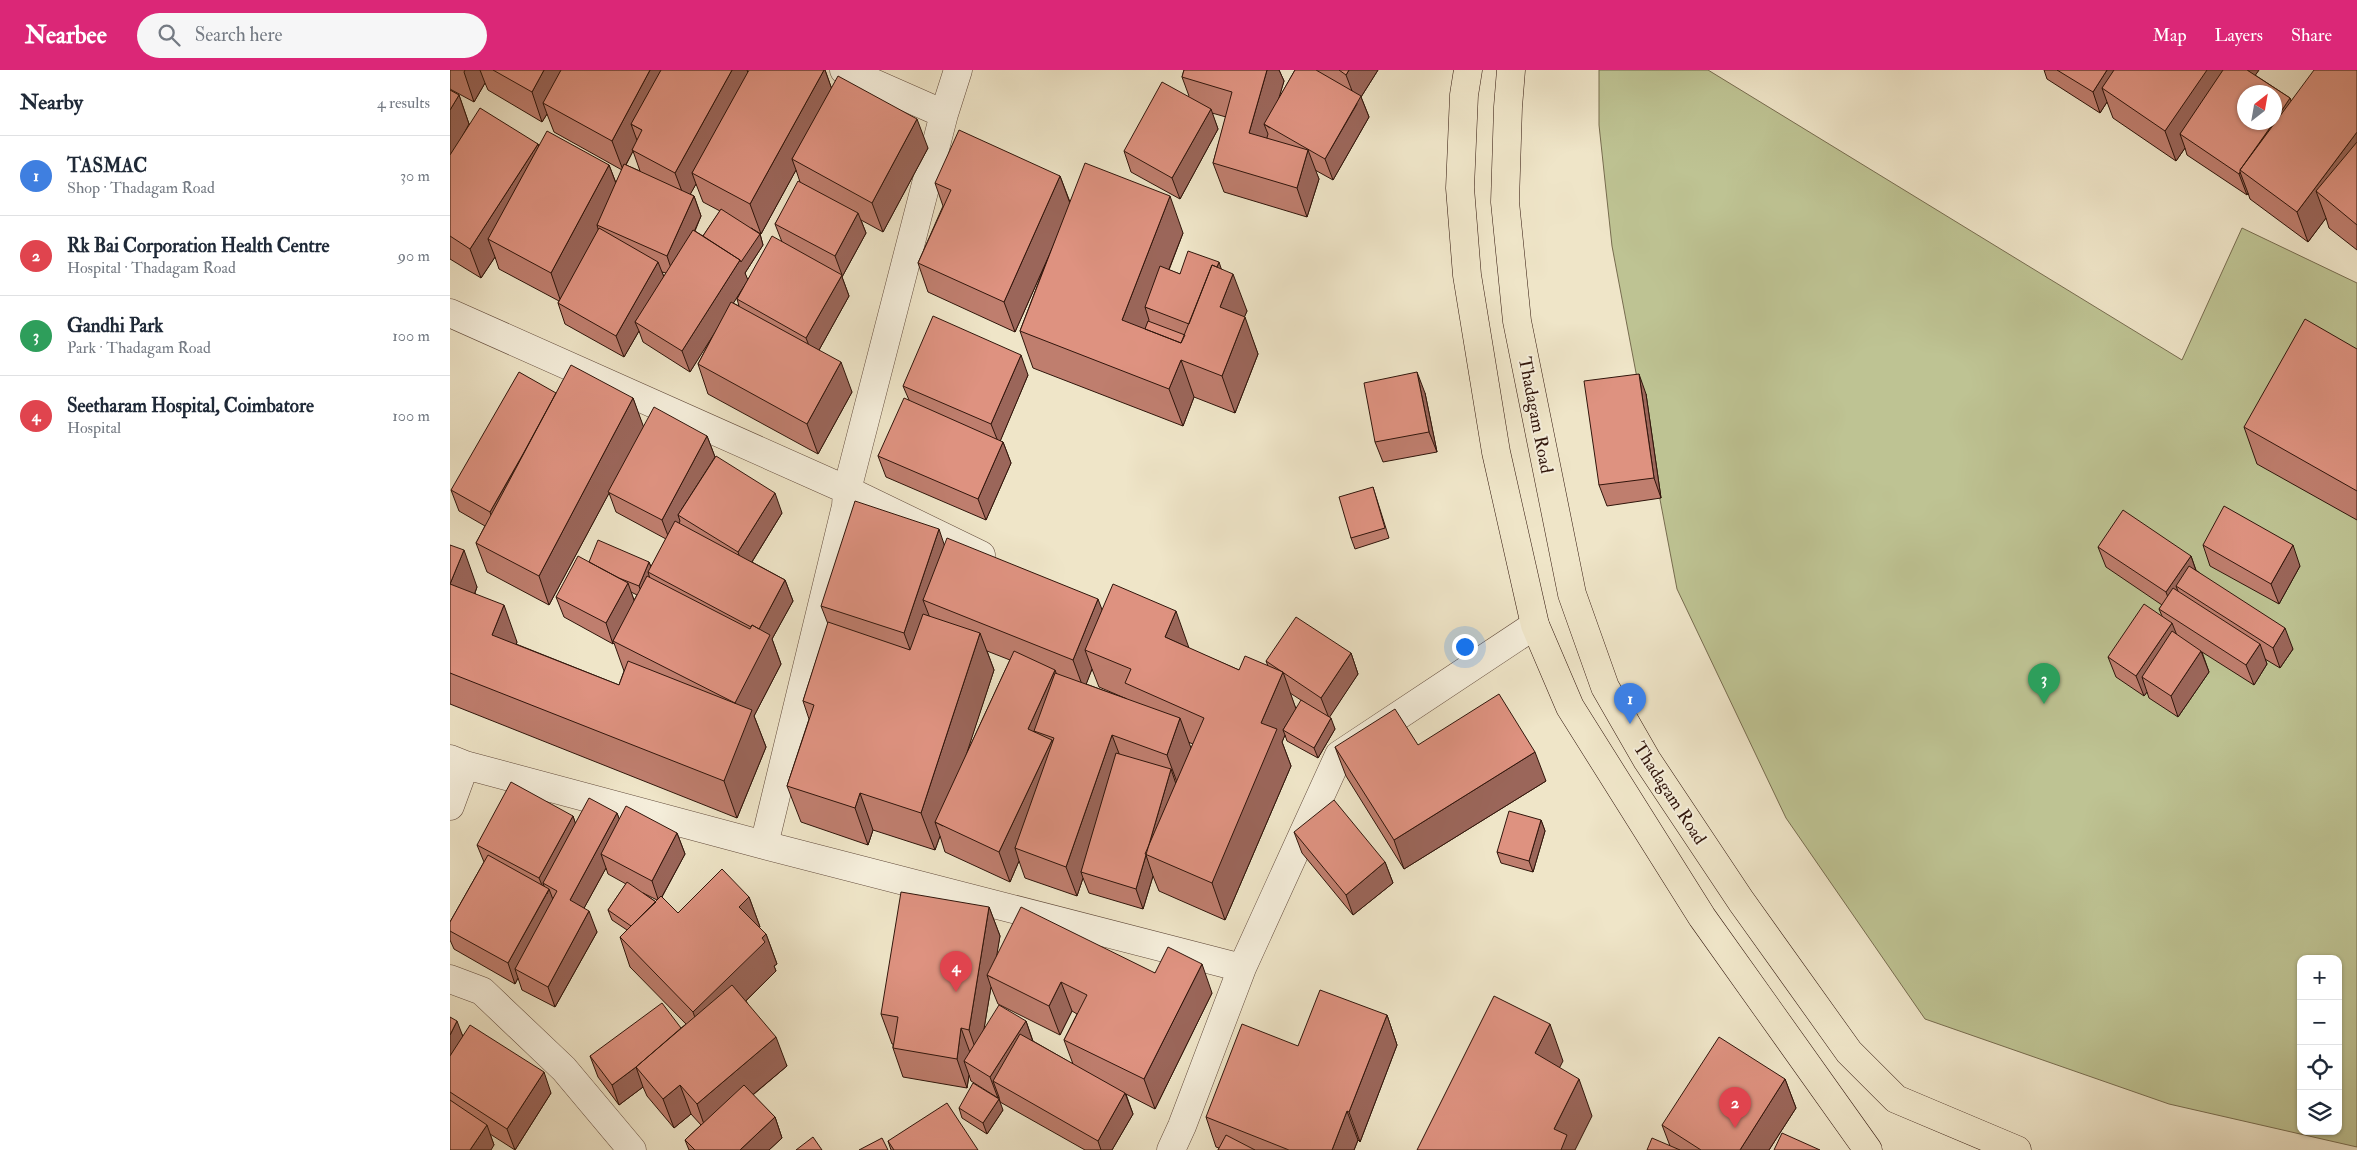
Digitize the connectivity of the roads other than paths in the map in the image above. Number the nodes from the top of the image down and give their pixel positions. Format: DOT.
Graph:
graph roads {
  1 [pos="844,70"];
  2 [pos="958,70"];
  3 [pos="1468,70"];
  4 [pos="1511,70"];
  5 [pos="944,114"];
  6 [pos="450,312"];
  7 [pos="847,490"];
  8 [pos="999,564"];
  9 [pos="1535,625"];
  10 [pos="458,762"];
  11 [pos="450,806"];
  12 [pos="764,845"];
  13 [pos="1242,968"];
  14 [pos="450,980"];
  15 [pos="632,1150"];
  16 [pos="1171,1150"];
  17 [pos="1868,1150"];
  18 [pos="2017,1150"];
  1 -- 5 [label="street"];
  2 -- 5 [label="street"];
  3 -- 9 [label="main road"];
  4 -- 18 [label="main road, Thadagam Road"];
  5 -- 7 [label="street"];
  6 -- 7 [label="street"];
  7 -- 8 [label="street"];
  7 -- 12 [label="street"];
  9 -- 13 [label="street"];
  9 -- 17 [label="main road"];
  10 -- 11 [label="street"];
  10 -- 12 [label="street"];
  12 -- 13 [label="street"];
  13 -- 16 [label="street"];
  14 -- 15 [label="street"];
}
